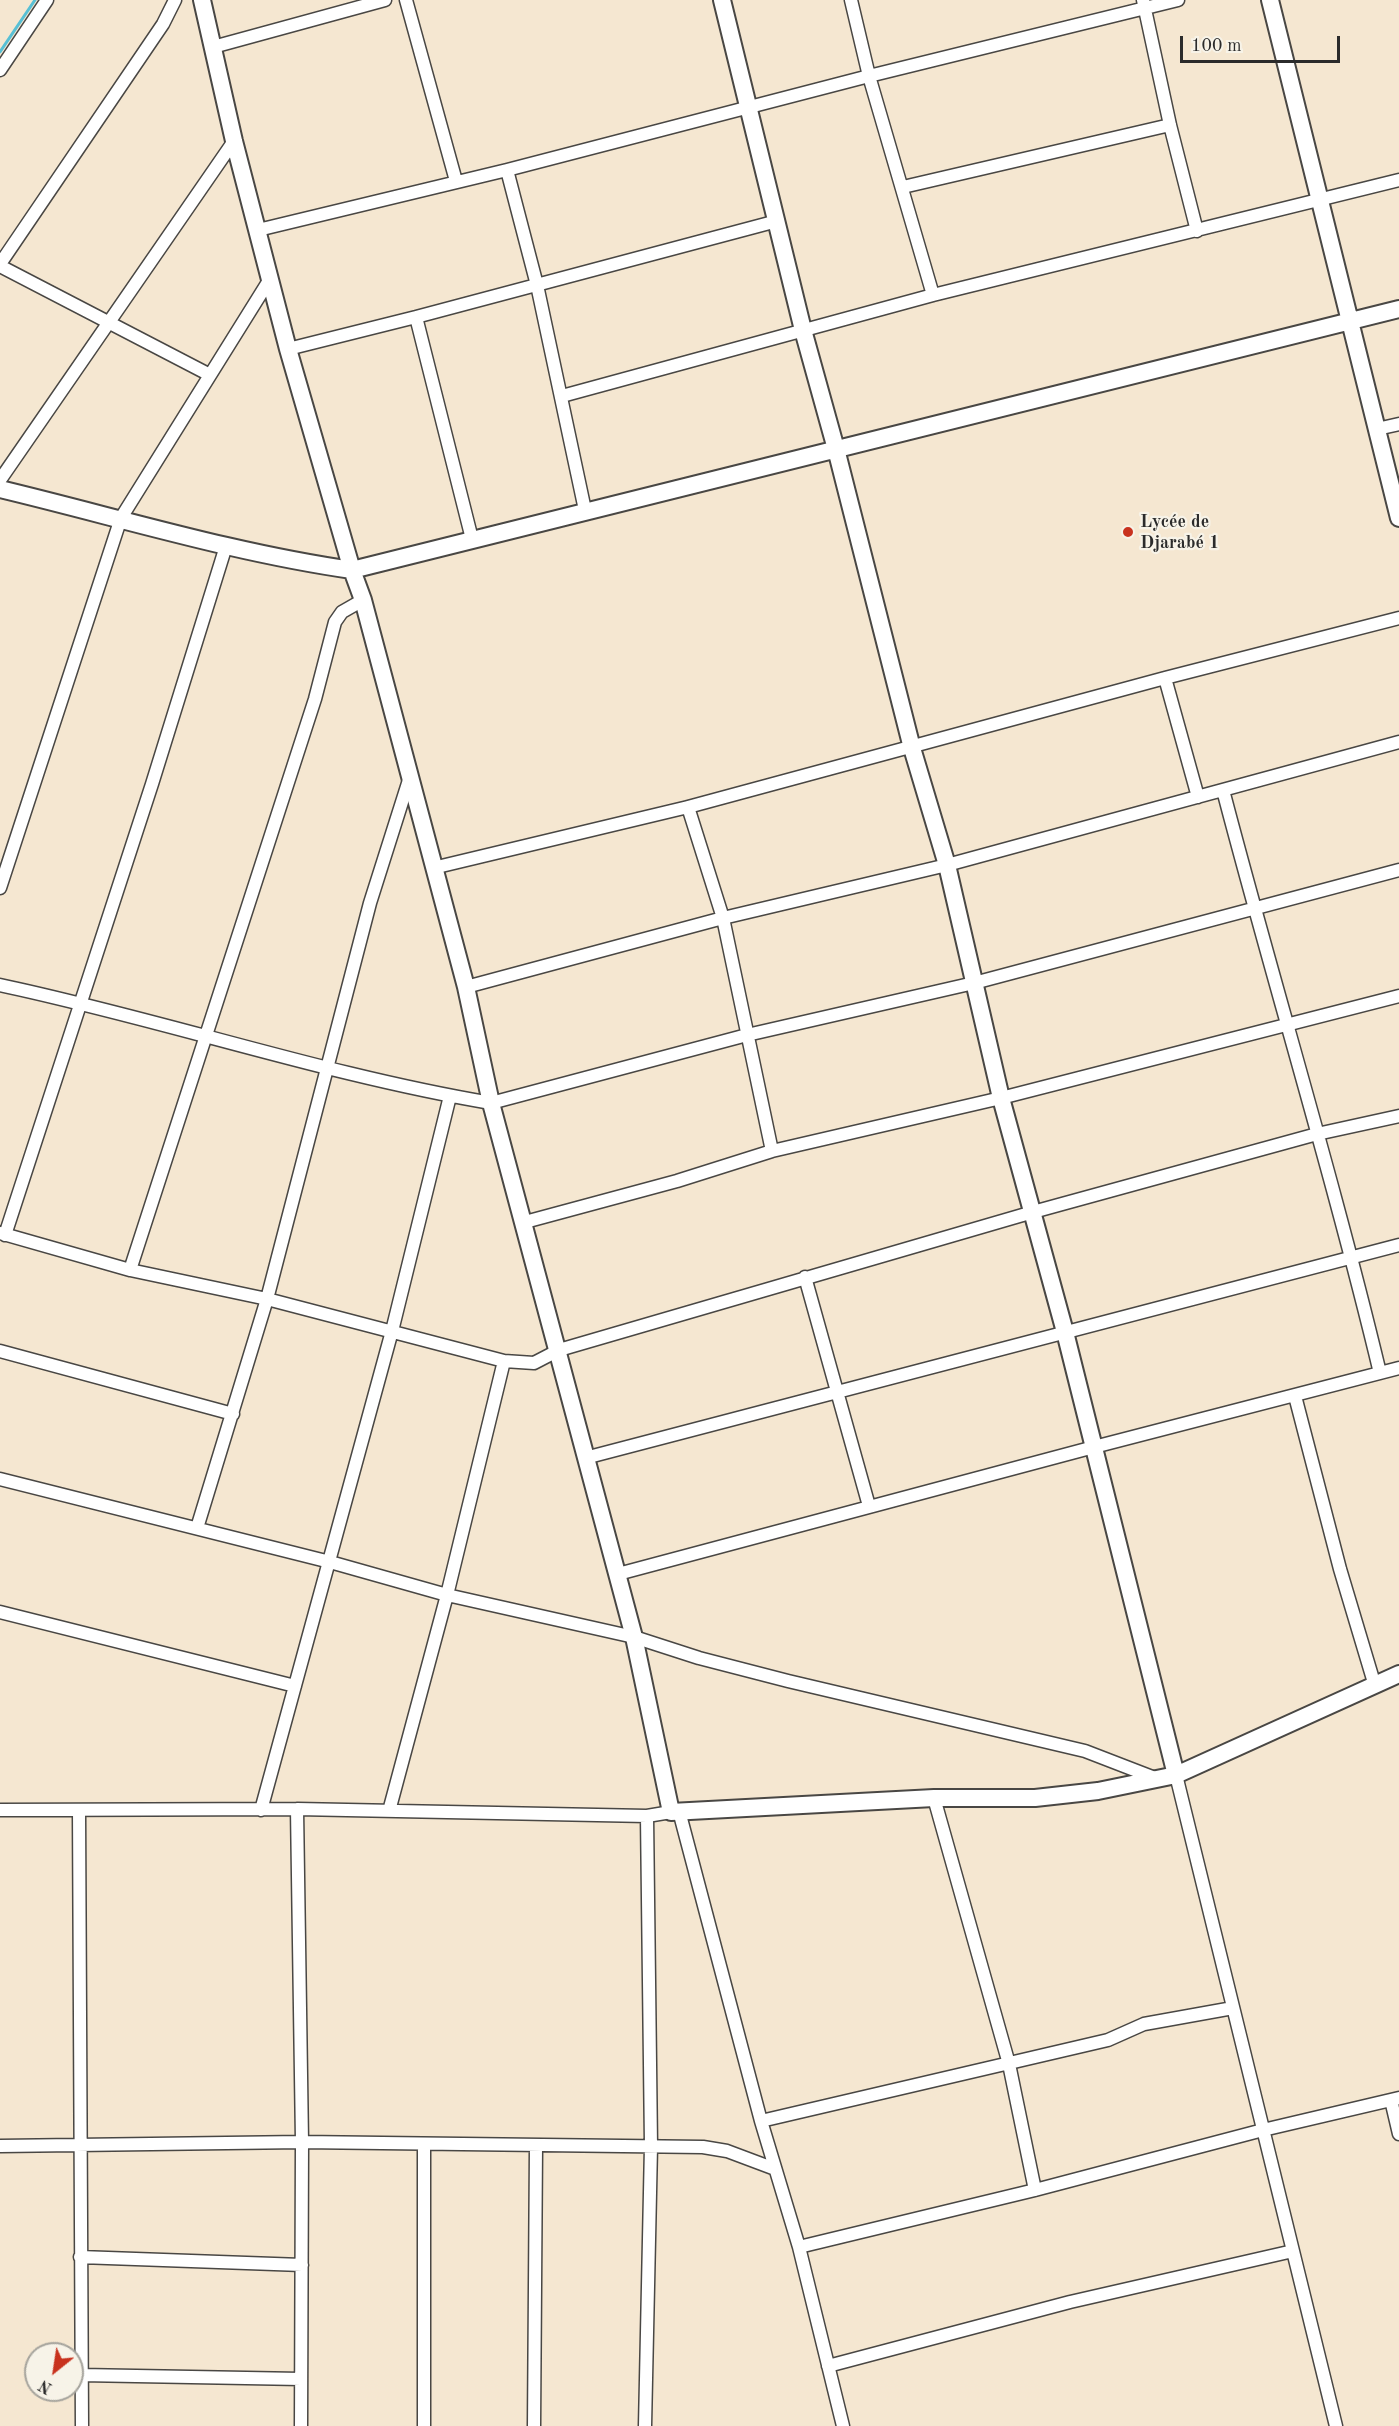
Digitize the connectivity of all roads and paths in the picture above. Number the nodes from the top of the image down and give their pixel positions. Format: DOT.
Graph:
graph roads {
  1 [pos="47,0"];
  2 [pos="175,0"];
  3 [pos="202,0"];
  4 [pos="385,0"];
  5 [pos="406,0"];
  6 [pos="722,0"];
  7 [pos="851,0"];
  8 [pos="1178,0"];
  9 [pos="1270,0"];
  10 [pos="1144,3"];
  11 [pos="213,47"];
  12 [pos="0,70"];
  13 [pos="869,76"];
  14 [pos="750,107"];
  15 [pos="1170,125"];
  16 [pos="234,141"];
  17 [pos="507,170"];
  18 [pos="1399,180"];
  19 [pos="456,181"];
  20 [pos="903,187"];
  21 [pos="1319,201"];
  22 [pos="777,220"];
  23 [pos="258,230"];
  24 [pos="1197,231"];
  25 [pos="0,265"];
  26 [pos="270,279"];
  27 [pos="537,285"];
  28 [pos="933,295"];
  29 [pos="1399,309"];
  30 [pos="416,317"];
  31 [pos="108,321"];
  32 [pos="1350,322"];
  33 [pos="803,330"];
  34 [pos="288,349"];
  35 [pos="210,375"];
  36 [pos="562,396"];
  37 [pos="1399,423"];
  38 [pos="1377,429"];
  39 [pos="836,449"];
  40 [pos="0,480"];
  41 [pos="0,489"];
  42 [pos="585,510"];
  43 [pos="121,518"];
  44 [pos="1399,518"];
  45 [pos="472,539"];
  46 [pos="226,546"];
  47 [pos="352,570"];
  48 [pos="363,600"];
  49 [pos="1399,618"];
  50 [pos="1165,678"];
  51 [pos="1399,742"];
  52 [pos="912,748"];
  53 [pos="409,780"];
  54 [pos="1223,790"];
  55 [pos="1198,797"];
  56 [pos="688,807"];
  57 [pos="947,865"];
  58 [pos="433,868"];
  59 [pos="1399,870"];
  60 [pos="0,888"];
  61 [pos="1255,910"];
  62 [pos="723,918"];
  63 [pos="974,982"];
  64 [pos="0,985"];
  65 [pos="466,987"];
  66 [pos="1399,996"];
  67 [pos="80,1002"];
  68 [pos="1288,1025"];
  69 [pos="747,1035"];
  70 [pos="207,1036"];
  71 [pos="327,1068"];
  72 [pos="450,1096"];
  73 [pos="1001,1098"];
  74 [pos="491,1103"];
  75 [pos="1399,1116"];
  76 [pos="1317,1134"];
  77 [pos="772,1151"];
  78 [pos="1033,1212"];
  79 [pos="525,1222"];
  80 [pos="3,1234"];
  81 [pos="1399,1245"];
  82 [pos="1352,1256"];
  83 [pos="130,1270"];
  84 [pos="805,1277"];
  85 [pos="267,1299"];
  86 [pos="392,1330"];
  87 [pos="1065,1332"];
  88 [pos="559,1350"];
  89 [pos="0,1351"];
  90 [pos="504,1361"];
  91 [pos="1399,1368"];
  92 [pos="1380,1373"];
  93 [pos="836,1391"];
  94 [pos="1296,1396"];
  95 [pos="233,1414"];
  96 [pos="1094,1446"];
  97 [pos="585,1458"];
  98 [pos="0,1479"];
  99 [pos="869,1506"];
  100 [pos="197,1528"];
  101 [pos="330,1562"];
  102 [pos="618,1574"];
  103 [pos="447,1595"];
  104 [pos="0,1612"];
  105 [pos="634,1637"];
  106 [pos="1399,1674"];
  107 [pos="295,1686"];
  108 [pos="1375,1686"];
  109 [pos="1176,1775"];
  110 [pos="1155,1778"];
  111 [pos="934,1798"];
  112 [pos="297,1809"];
  113 [pos="0,1810"];
  114 [pos="79,1810"];
  115 [pos="261,1810"];
  116 [pos="389,1811"];
  117 [pos="675,1811"];
  118 [pos="647,1816"];
  119 [pos="1233,2008"];
  120 [pos="1009,2064"];
  121 [pos="1395,2099"];
  122 [pos="761,2121"];
  123 [pos="1263,2130"];
  124 [pos="1399,2134"];
  125 [pos="302,2142"];
  126 [pos="424,2145"];
  127 [pos="0,2146"];
  128 [pos="81,2146"];
  129 [pos="536,2146"];
  130 [pos="651,2146"];
  131 [pos="776,2169"];
  132 [pos="1035,2190"];
  133 [pos="799,2247"];
  134 [pos="1293,2251"];
  135 [pos="80,2256"];
  136 [pos="302,2265"];
  137 [pos="81,2342"];
  138 [pos="828,2366"];
  139 [pos="84,2375"];
  140 [pos="301,2379"];
  141 [pos="82,2402"];
  142 [pos="82,2426"];
  143 [pos="301,2426"];
  144 [pos="424,2426"];
  145 [pos="534,2426"];
  146 [pos="645,2426"];
  147 [pos="843,2426"];
  148 [pos="1336,2426"];
  1 -- 12 [label="street"];
  2 -- 25 [label="street"];
  3 -- 11 [label="street"];
  4 -- 11 [label="street"];
  5 -- 19 [label="street"];
  6 -- 14 [label="street"];
  7 -- 13 [label="street"];
  8 -- 10 [label="street"];
  9 -- 21 [label="street"];
  10 -- 13 [label="street"];
  10 -- 15 [label="street"];
  11 -- 16 [label="street"];
  13 -- 14 [label="street"];
  13 -- 20 [label="street"];
  14 -- 17 [label="street"];
  14 -- 22 [label="street"];
  15 -- 20 [label="street"];
  15 -- 24 [label="street"];
  16 -- 23 [label="street"];
  16 -- 31 [label="street"];
  17 -- 19 [label="street"];
  17 -- 27 [label="street"];
  18 -- 21 [label="street"];
  19 -- 23 [label="street"];
  20 -- 28 [label="street"];
  21 -- 24 [label="street"];
  21 -- 32 [label="street"];
  22 -- 27 [label="street"];
  22 -- 33 [label="street"];
  23 -- 26 [label="street"];
  24 -- 28 [label="street"];
  25 -- 31 [label="street"];
  26 -- 34 [label="street"];
  26 -- 35 [label="street"];
  27 -- 30 [label="street"];
  27 -- 36 [label="street"];
  28 -- 33 [label="street"];
  29 -- 32 [label="street"];
  30 -- 34 [label="street"];
  30 -- 45 [label="street"];
  31 -- 35 [label="street"];
  31 -- 40 [label="street"];
  32 -- 38 [label="street"];
  32 -- 39 [label="street"];
  33 -- 36 [label="street"];
  33 -- 39 [label="street"];
  34 -- 47 [label="street"];
  35 -- 43 [label="street"];
  36 -- 42 [label="street"];
  37 -- 38 [label="street"];
  38 -- 44 [label="street"];
  39 -- 42 [label="street"];
  39 -- 52 [label="street"];
  41 -- 43 [label="street"];
  42 -- 45 [label="street"];
  43 -- 46 [label="street"];
  43 -- 60 [label="street"];
  45 -- 47 [label="street"];
  46 -- 47 [label="street"];
  46 -- 67 [label="street"];
  47 -- 48 [label="street"];
  48 -- 53 [label="street"];
  48 -- 70 [label="street"];
  49 -- 50 [label="street"];
  50 -- 52 [label="street"];
  50 -- 55 [label="street"];
  51 -- 54 [label="street"];
  52 -- 56 [label="street"];
  52 -- 57 [label="street"];
  53 -- 58 [label="street"];
  53 -- 71 [label="street"];
  54 -- 55 [label="street"];
  54 -- 61 [label="street"];
  55 -- 57 [label="street"];
  56 -- 58 [label="street"];
  56 -- 62 [label="street"];
  57 -- 62 [label="street"];
  57 -- 63 [label="street"];
  58 -- 65 [label="street"];
  59 -- 61 [label="street"];
  61 -- 63 [label="street"];
  61 -- 68 [label="street"];
  62 -- 65 [label="street"];
  62 -- 69 [label="street"];
  63 -- 69 [label="street"];
  63 -- 73 [label="street"];
  64 -- 67 [label="street"];
  65 -- 74 [label="street"];
  66 -- 68 [label="street"];
  67 -- 70 [label="street"];
  67 -- 80 [label="street"];
  68 -- 73 [label="street"];
  68 -- 76 [label="street"];
  69 -- 74 [label="street"];
  69 -- 77 [label="street"];
  70 -- 71 [label="street"];
  70 -- 83 [label="street"];
  71 -- 72 [label="street"];
  71 -- 85 [label="street"];
  72 -- 74 [label="street"];
  72 -- 86 [label="street"];
  73 -- 77 [label="street"];
  73 -- 78 [label="street"];
  74 -- 79 [label="street"];
  75 -- 76 [label="street"];
  76 -- 78 [label="street"];
  76 -- 82 [label="street"];
  77 -- 79 [label="street"];
  78 -- 84 [label="street"];
  78 -- 87 [label="street"];
  79 -- 88 [label="street"];
  80 -- 83 [label="street"];
  81 -- 82 [label="street"];
  82 -- 87 [label="street"];
  82 -- 92 [label="street"];
  83 -- 85 [label="street"];
  84 -- 88 [label="street"];
  84 -- 93 [label="street"];
  85 -- 86 [label="street"];
  85 -- 95 [label="street"];
  86 -- 90 [label="street"];
  86 -- 101 [label="street"];
  87 -- 93 [label="street"];
  87 -- 96 [label="street"];
  88 -- 90 [label="street"];
  88 -- 97 [label="street"];
  89 -- 95 [label="street"];
  90 -- 103 [label="street"];
  91 -- 92 [label="street"];
  92 -- 94 [label="street"];
  93 -- 97 [label="street"];
  93 -- 99 [label="street"];
  94 -- 96 [label="street"];
  94 -- 108 [label="street"];
  95 -- 100 [label="street"];
  96 -- 99 [label="street"];
  96 -- 109 [label="street"];
  97 -- 102 [label="street"];
  98 -- 100 [label="street"];
  99 -- 102 [label="street"];
  100 -- 101 [label="street"];
  101 -- 103 [label="street"];
  101 -- 107 [label="street"];
  102 -- 105 [label="street"];
  103 -- 105 [label="street"];
  103 -- 116 [label="street"];
  104 -- 107 [label="street"];
  105 -- 110 [label="street"];
  105 -- 117 [label="street"];
  106 -- 108 [label="street"];
  107 -- 115 [label="street"];
  108 -- 109 [label="street"];
  109 -- 110 [label="street"];
  109 -- 119 [label="street"];
  110 -- 111 [label="street"];
  111 -- 117 [label="street"];
  111 -- 120 [label="street"];
  112 -- 115 [label="street"];
  112 -- 116 [label="street"];
  112 -- 125 [label="street"];
  113 -- 114 [label="street"];
  114 -- 115 [label="street"];
  114 -- 128 [label="street"];
  116 -- 118 [label="street"];
  117 -- 118 [label="street"];
  117 -- 122 [label="street"];
  118 -- 130 [label="street"];
  119 -- 120 [label="street"];
  119 -- 123 [label="street"];
  120 -- 122 [label="street"];
  120 -- 132 [label="street"];
  121 -- 123 [label="street"];
  121 -- 124 [label="street"];
  122 -- 131 [label="street"];
  123 -- 132 [label="street"];
  123 -- 134 [label="street"];
  125 -- 126 [label="street"];
  125 -- 128 [label="street"];
  125 -- 136 [label="street"];
  126 -- 129 [label="street"];
  126 -- 144 [label="street"];
  127 -- 128 [label="street"];
  128 -- 135 [label="street"];
  129 -- 130 [label="street"];
  129 -- 145 [label="street"];
  130 -- 131 [label="street"];
  130 -- 146 [label="street"];
  131 -- 133 [label="street"];
  132 -- 133 [label="street"];
  133 -- 138 [label="street"];
  134 -- 138 [label="street"];
  134 -- 148 [label="street"];
  135 -- 136 [label="street"];
  135 -- 137 [label="street"];
  136 -- 140 [label="street"];
  138 -- 147 [label="street"];
  139 -- 140 [label="street"];
  140 -- 143 [label="street"];
  141 -- 142 [label="street"];
}
